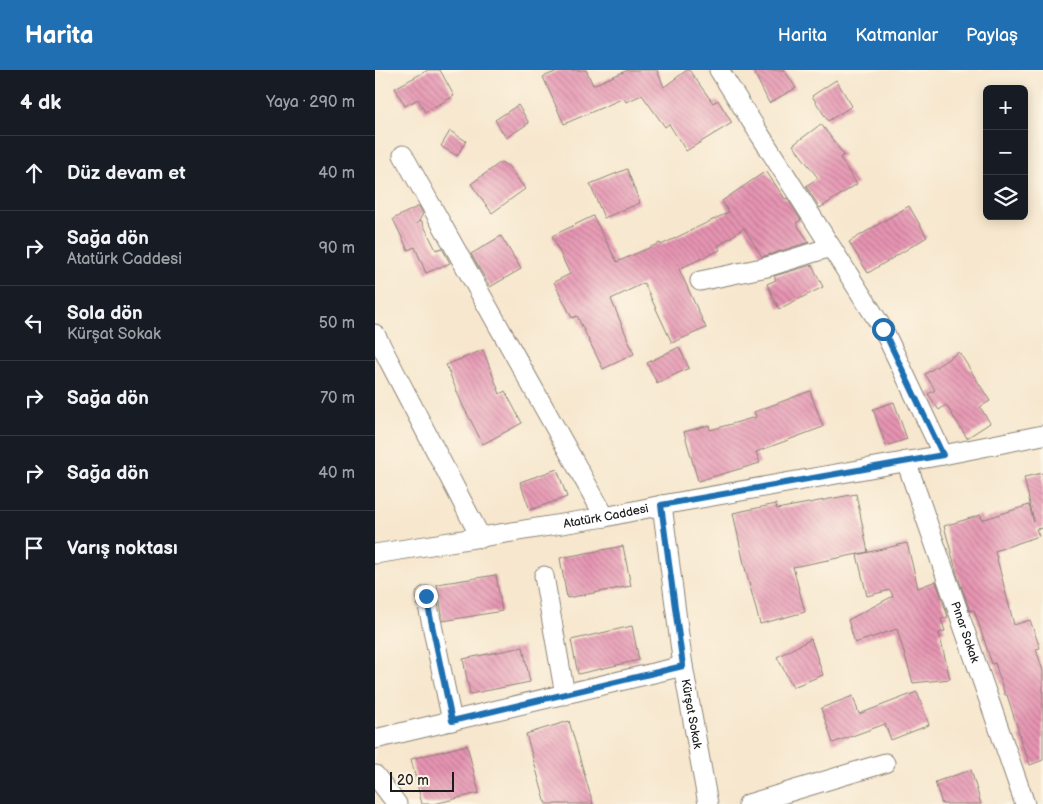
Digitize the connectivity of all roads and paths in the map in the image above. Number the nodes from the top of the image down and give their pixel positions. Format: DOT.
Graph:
graph roads {
  1 [pos="719,70"];
  2 [pos="403,154"];
  3 [pos="831,247"];
  4 [pos="700,281"];
  5 [pos="375,334"];
  6 [pos="1043,435"];
  7 [pos="943,455"];
  8 [pos="906,461"];
  9 [pos="661,505"];
  10 [pos="605,517"];
  11 [pos="481,538"];
  12 [pos="375,554"];
  13 [pos="544,576"];
  14 [pos="426,596"];
  15 [pos="683,666"];
  16 [pos="565,695"];
  17 [pos="452,721"];
  18 [pos="375,739"];
  19 [pos="885,763"];
  20 [pos="375,775"];
  21 [pos="397,804"];
  22 [pos="708,804"];
  23 [pos="748,804"];
  24 [pos="1025,804"];
  1 -- 3 [label="street"];
  2 -- 10 [label="street"];
  3 -- 4 [label="street"];
  3 -- 7 [label="street"];
  5 -- 11 [label="street"];
  6 -- 7 [label="street, Atatürk Caddesi"];
  7 -- 8 [label="street, Atatürk Caddesi"];
  8 -- 9 [label="street, Atatürk Caddesi"];
  8 -- 24 [label="street, Pınar Sokak"];
  9 -- 10 [label="street, Atatürk Caddesi"];
  9 -- 15 [label="street, Kürşat Sokak"];
  10 -- 11 [label="street, Atatürk Caddesi"];
  11 -- 12 [label="street, Atatürk Caddesi"];
  13 -- 16 [label="street"];
  14 -- 17 [label="street"];
  15 -- 16 [label="street"];
  15 -- 22 [label="street, Kürşat Sokak"];
  16 -- 17 [label="street"];
  17 -- 18 [label="street"];
  19 -- 23 [label="street"];
  20 -- 21 [label="street"];
}
